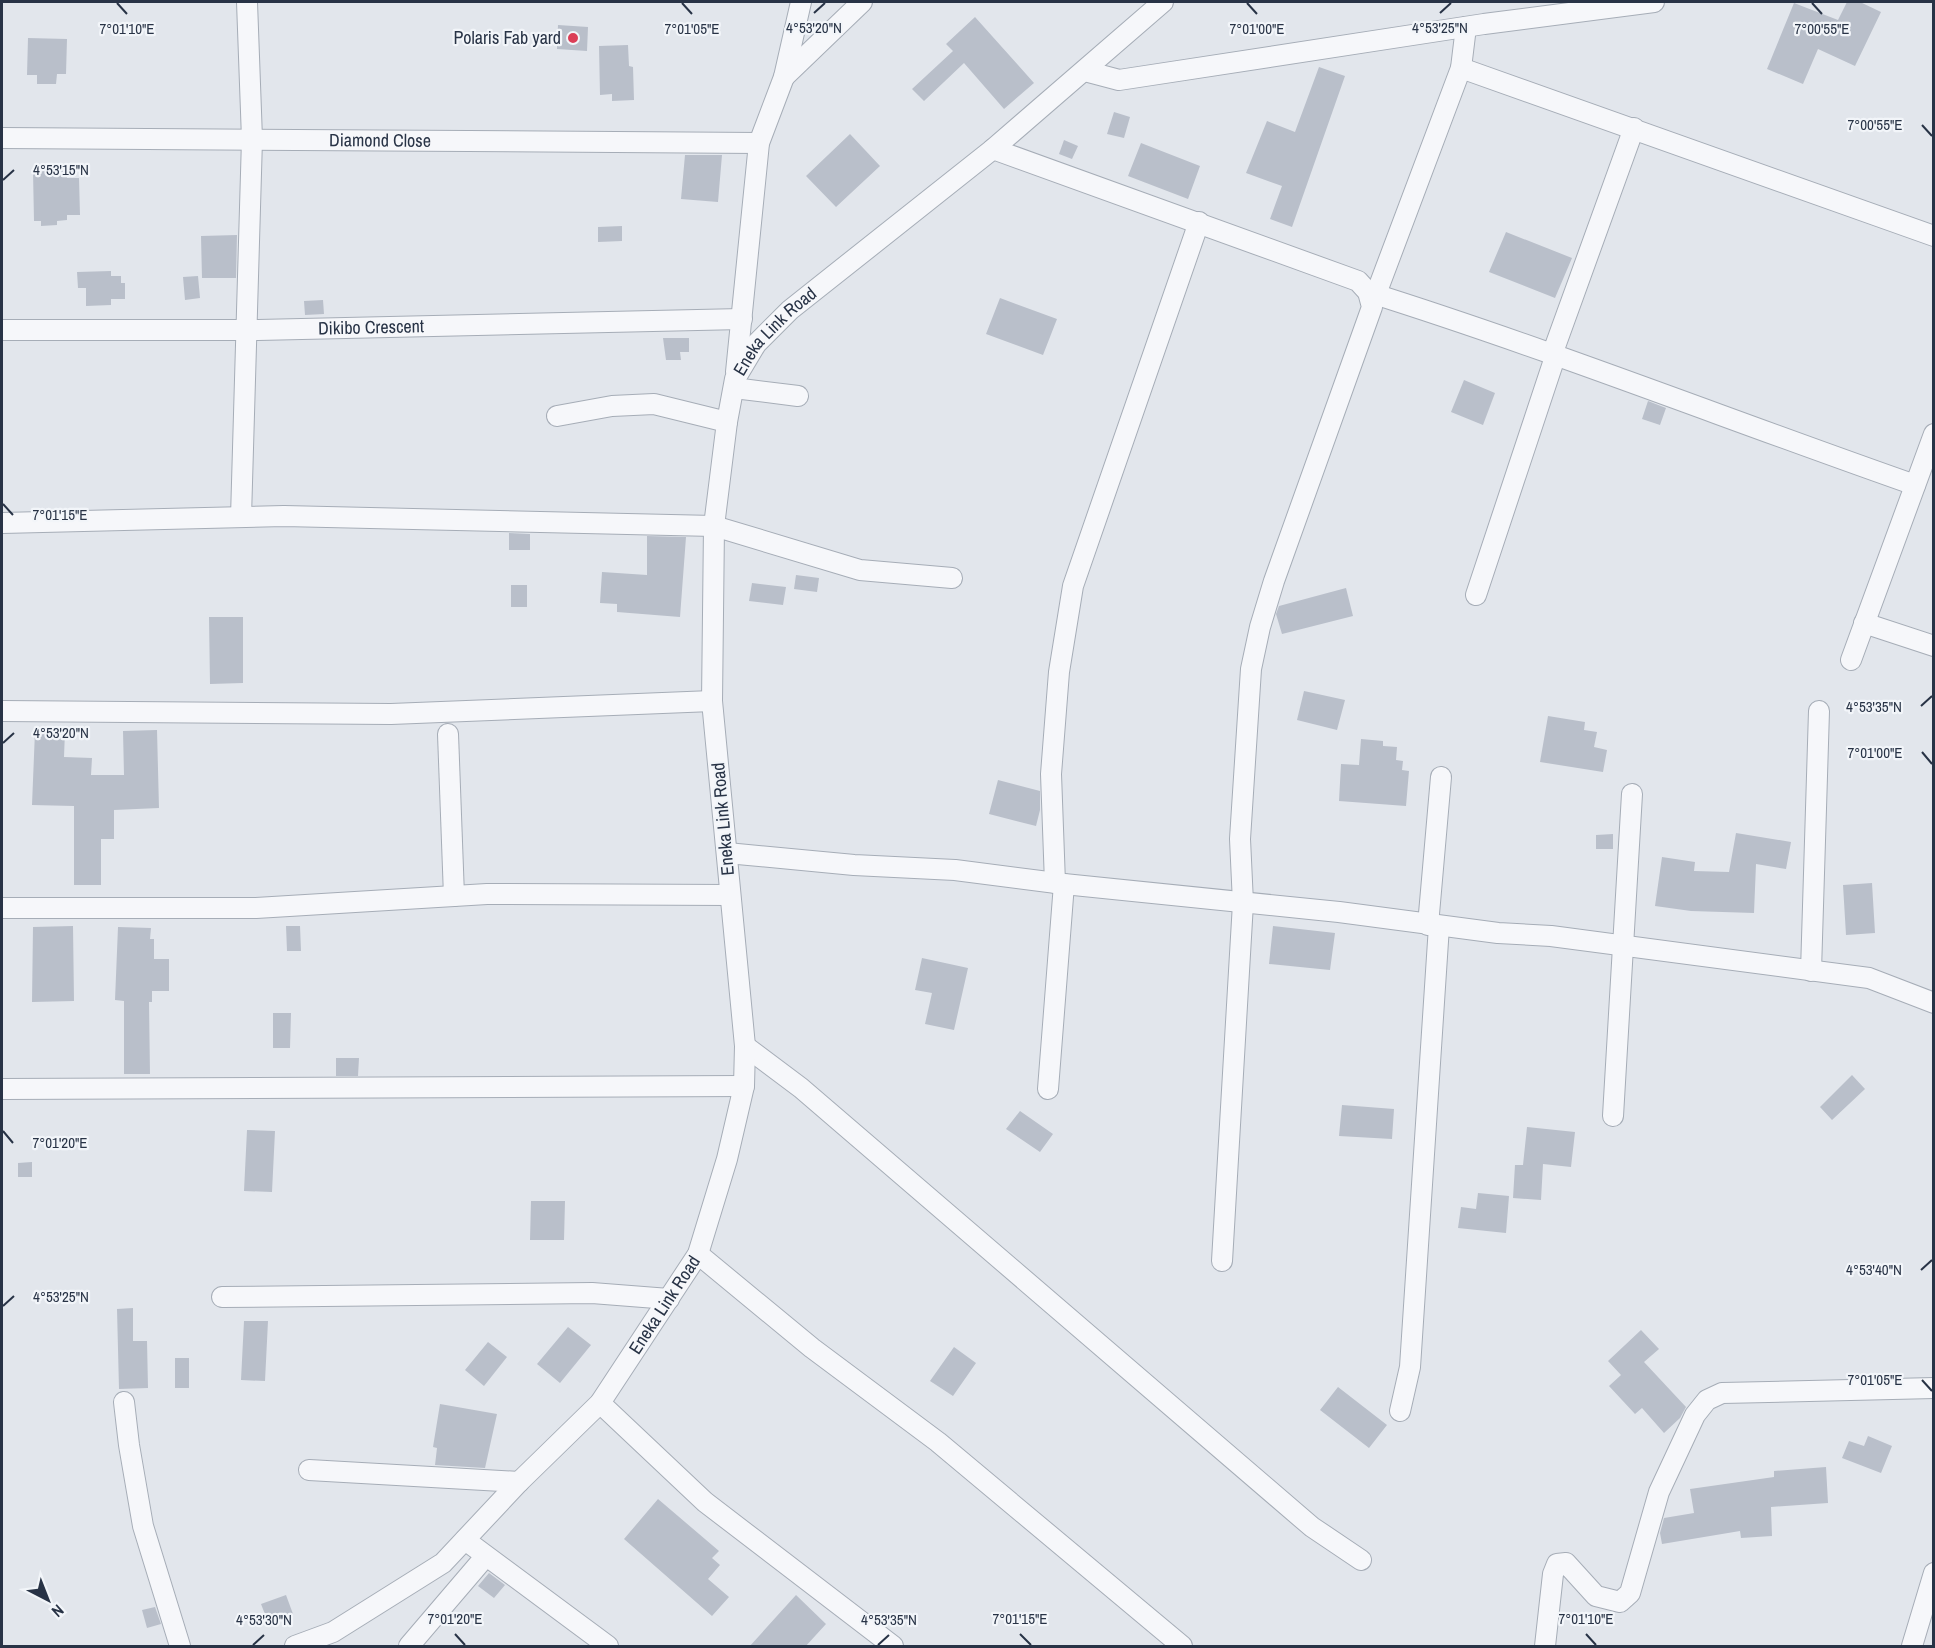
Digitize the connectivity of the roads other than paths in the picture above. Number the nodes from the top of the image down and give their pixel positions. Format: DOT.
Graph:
graph roads {
  1 [pos="247,2"];
  2 [pos="801,2"];
  3 [pos="862,2"];
  4 [pos="1163,2"];
  5 [pos="1654,2"];
  6 [pos="1466,27"];
  7 [pos="1461,68"];
  8 [pos="1085,71"];
  9 [pos="784,77"];
  10 [pos="1634,128"];
  11 [pos="2,138"];
  12 [pos="252,139"];
  13 [pos="759,143"];
  14 [pos="993,149"];
  15 [pos="1199,222"];
  16 [pos="1934,236"];
  17 [pos="1372,293"];
  18 [pos="742,320"];
  19 [pos="2,330"];
  20 [pos="246,330"];
  21 [pos="1555,353"];
  22 [pos="734,384"];
  23 [pos="798,396"];
  24 [pos="557,416"];
  25 [pos="727,422"];
  26 [pos="1934,434"];
  27 [pos="1915,485"];
  28 [pos="241,517"];
  29 [pos="2,523"];
  30 [pos="714,526"];
  31 [pos="952,578"];
  32 [pos="1476,595"];
  33 [pos="1864,623"];
  34 [pos="1934,646"];
  35 [pos="1851,660"];
  36 [pos="712,700"];
  37 [pos="2,711"];
  38 [pos="1819,711"];
  39 [pos="447,734"];
  40 [pos="1441,777"];
  41 [pos="1632,794"];
  42 [pos="726,853"];
  43 [pos="1059,884"];
  44 [pos="729,895"];
  45 [pos="454,896"];
  46 [pos="1243,903"];
  47 [pos="2,908"];
  48 [pos="1433,925"];
  49 [pos="1623,946"];
  50 [pos="1811,971"];
  51 [pos="1934,1003"];
  52 [pos="745,1046"];
  53 [pos="744,1086"];
  54 [pos="2,1089"];
  55 [pos="1048,1089"];
  56 [pos="1613,1116"];
  57 [pos="698,1254"];
  58 [pos="1222,1261"];
  59 [pos="222,1297"];
  60 [pos="669,1299"];
  61 [pos="1934,1388"];
  62 [pos="124,1402"];
  63 [pos="600,1402"];
  64 [pos="1400,1411"];
  65 [pos="309,1470"];
  66 [pos="519,1482"];
  67 [pos="465,1540"];
  68 [pos="485,1557"];
  69 [pos="1361,1560"];
  70 [pos="1934,1574"];
  71 [pos="180,1647"];
  72 [pos="296,1647"];
  73 [pos="409,1647"];
  74 [pos="608,1647"];
  75 [pos="893,1647"];
  76 [pos="1182,1647"];
  77 [pos="1545,1647"];
  78 [pos="1912,1647"];
  1 -- 12 [label="street"];
  2 -- 9 [label="street"];
  3 -- 9 [label="street"];
  4 -- 8 [label="street, Eneka Link Road"];
  5 -- 6 [label="street"];
  6 -- 7 [label="street"];
  6 -- 8 [label="street"];
  7 -- 10 [label="street"];
  7 -- 17 [label="street"];
  8 -- 14 [label="street, Eneka Link Road"];
  9 -- 13 [label="street"];
  10 -- 16 [label="street"];
  10 -- 21 [label="street"];
  11 -- 12 [label="street, Diamond Close"];
  12 -- 13 [label="street, Diamond Close"];
  12 -- 20 [label="street"];
  13 -- 18 [label="street"];
  14 -- 15 [label="street"];
  14 -- 22 [label="street, Eneka Link Road"];
  15 -- 17 [label="street"];
  15 -- 43 [label="street"];
  17 -- 21 [label="street"];
  17 -- 46 [label="street"];
  18 -- 20 [label="street, Dikibo Crescent"];
  18 -- 22 [label="street"];
  19 -- 20 [label="street, Dikibo Crescent"];
  20 -- 28 [label="street"];
  21 -- 27 [label="street"];
  21 -- 32 [label="street"];
  22 -- 23 [label="street"];
  22 -- 25 [label="street, Eneka Link Road"];
  24 -- 25 [label="street"];
  25 -- 30 [label="street, Eneka Link Road"];
  26 -- 27 [label="street"];
  27 -- 33 [label="street"];
  28 -- 29 [label="street"];
  28 -- 30 [label="street"];
  30 -- 31 [label="street"];
  30 -- 36 [label="street, Eneka Link Road"];
  33 -- 34 [label="street"];
  33 -- 35 [label="street"];
  36 -- 37 [label="street"];
  36 -- 42 [label="street, Eneka Link Road"];
  38 -- 50 [label="street"];
  39 -- 45 [label="street"];
  40 -- 48 [label="street"];
  41 -- 49 [label="street"];
  42 -- 43 [label="street"];
  42 -- 44 [label="street, Eneka Link Road"];
  43 -- 46 [label="street"];
  43 -- 55 [label="street"];
  44 -- 45 [label="street"];
  44 -- 52 [label="street, Eneka Link Road"];
  45 -- 47 [label="street"];
  46 -- 48 [label="street"];
  46 -- 58 [label="street"];
  48 -- 49 [label="street"];
  48 -- 64 [label="street"];
  49 -- 50 [label="street"];
  49 -- 56 [label="street"];
  50 -- 51 [label="street"];
  52 -- 53 [label="street, Eneka Link Road"];
  52 -- 69 [label="street"];
  53 -- 54 [label="street"];
  53 -- 57 [label="street, Eneka Link Road"];
  57 -- 60 [label="street, Eneka Link Road"];
  57 -- 76 [label="street"];
  59 -- 60 [label="street"];
  60 -- 63 [label="street, Eneka Link Road"];
  61 -- 77 [label="street"];
  62 -- 71 [label="street"];
  63 -- 66 [label="street, Eneka Link Road"];
  63 -- 75 [label="street"];
  65 -- 66 [label="street"];
  66 -- 67 [label="street, Eneka Link Road"];
  67 -- 68 [label="street"];
  67 -- 72 [label="street, Eneka Link Road"];
  68 -- 73 [label="street"];
  68 -- 74 [label="street"];
  70 -- 78 [label="street"];
}
